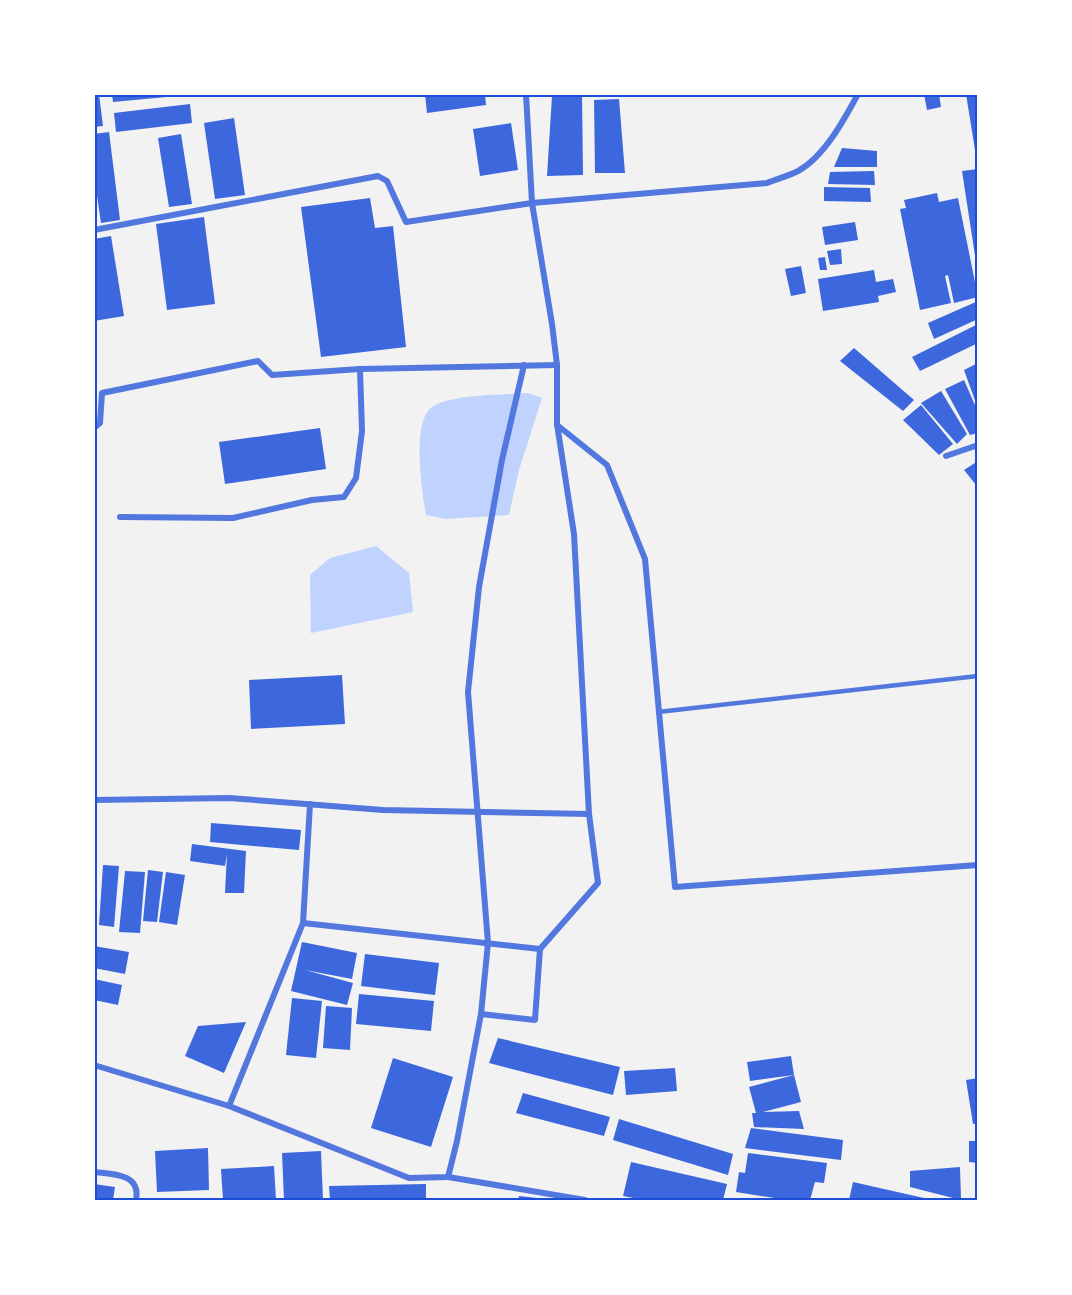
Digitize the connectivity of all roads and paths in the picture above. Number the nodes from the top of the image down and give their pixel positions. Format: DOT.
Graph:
graph roads {
  1 [pos="526,94"];
  2 [pos="858,94"];
  3 [pos="532,203"];
  4 [pos="94,230"];
  5 [pos="524,365"];
  6 [pos="557,365"];
  7 [pos="360,369"];
  8 [pos="557,424"];
  9 [pos="94,428"];
  10 [pos="978,445"];
  11 [pos="946,456"];
  12 [pos="120,517"];
  13 [pos="978,676"];
  14 [pos="658,712"];
  15 [pos="94,800"];
  16 [pos="310,804"];
  17 [pos="479,812"];
  18 [pos="590,814"];
  19 [pos="978,865"];
  20 [pos="303,923"];
  21 [pos="488,943"];
  22 [pos="540,949"];
  23 [pos="481,1014"];
  24 [pos="94,1065"];
  25 [pos="229,1106"];
  26 [pos="94,1172"];
  27 [pos="448,1177"];
  28 [pos="136,1200"];
  29 [pos="585,1200"];
  1 -- 3 [label="street"];
  2 -- 3 [label="street"];
  3 -- 4 [label="street"];
  3 -- 6 [label="street"];
  5 -- 6 [label="street"];
  5 -- 7 [label="street"];
  5 -- 17 [label="street"];
  6 -- 8 [label="street"];
  7 -- 9 [label="street"];
  7 -- 12 [label="street"];
  8 -- 14 [label="street"];
  8 -- 18 [label="street"];
  10 -- 11 [label="street"];
  13 -- 14 [label="lane"];
  14 -- 19 [label="street"];
  15 -- 16 [label="street"];
  16 -- 17 [label="street"];
  16 -- 20 [label="street"];
  17 -- 18 [label="street"];
  17 -- 21 [label="street"];
  18 -- 22 [label="street"];
  20 -- 21 [label="street"];
  20 -- 25 [label="street"];
  21 -- 22 [label="street"];
  21 -- 23 [label="street"];
  22 -- 23 [label="street"];
  23 -- 27 [label="street"];
  24 -- 25 [label="street"];
  25 -- 27 [label="street"];
  26 -- 28 [label="street"];
  27 -- 29 [label="street"];
}
